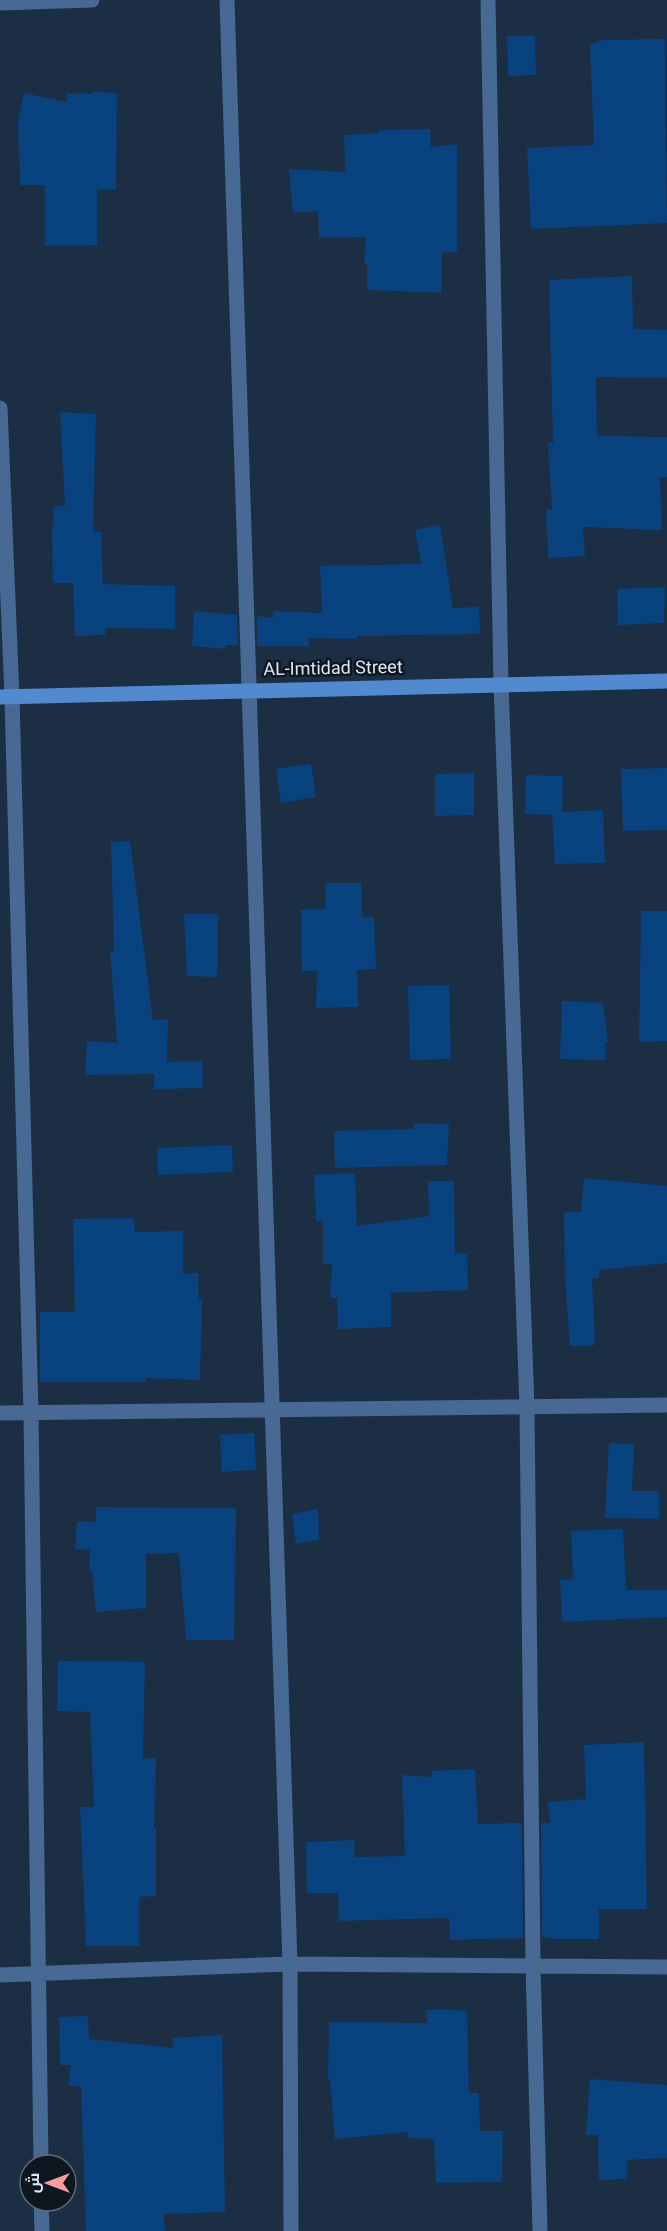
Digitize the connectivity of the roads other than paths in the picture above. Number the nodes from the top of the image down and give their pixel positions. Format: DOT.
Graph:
graph roads {
  1 [pos="92,0"];
  2 [pos="227,0"];
  3 [pos="488,0"];
  4 [pos="0,3"];
  5 [pos="0,408"];
  6 [pos="667,681"];
  7 [pos="501,684"];
  8 [pos="250,690"];
  9 [pos="6,697"];
  10 [pos="667,1406"];
  11 [pos="527,1407"];
  12 [pos="274,1409"];
  13 [pos="0,1413"];
  14 [pos="31,1413"];
  15 [pos="290,1964"];
  16 [pos="533,1965"];
  17 [pos="667,1967"];
  18 [pos="37,1974"];
  19 [pos="0,1975"];
  20 [pos="40,2153"];
  21 [pos="41,2213"];
  22 [pos="42,2231"];
  23 [pos="291,2231"];
  24 [pos="540,2231"];
  1 -- 4 [label="street"];
  2 -- 8 [label="street"];
  3 -- 7 [label="street"];
  5 -- 9 [label="street"];
  6 -- 7 [label="street, AL-Imtidad Street"];
  7 -- 8 [label="street, AL-Imtidad Street"];
  7 -- 11 [label="street"];
  8 -- 9 [label="street, AL-Imtidad Street"];
  8 -- 12 [label="street"];
  9 -- 14 [label="street"];
  10 -- 11 [label="street"];
  11 -- 12 [label="street"];
  11 -- 16 [label="street"];
  12 -- 14 [label="street"];
  12 -- 15 [label="street"];
  13 -- 14 [label="street"];
  14 -- 18 [label="street"];
  15 -- 16 [label="street"];
  15 -- 18 [label="street"];
  15 -- 23 [label="street"];
  16 -- 17 [label="street"];
  16 -- 24 [label="street"];
  18 -- 19 [label="street"];
  18 -- 20 [label="street"];
  21 -- 22 [label="street"];
}
